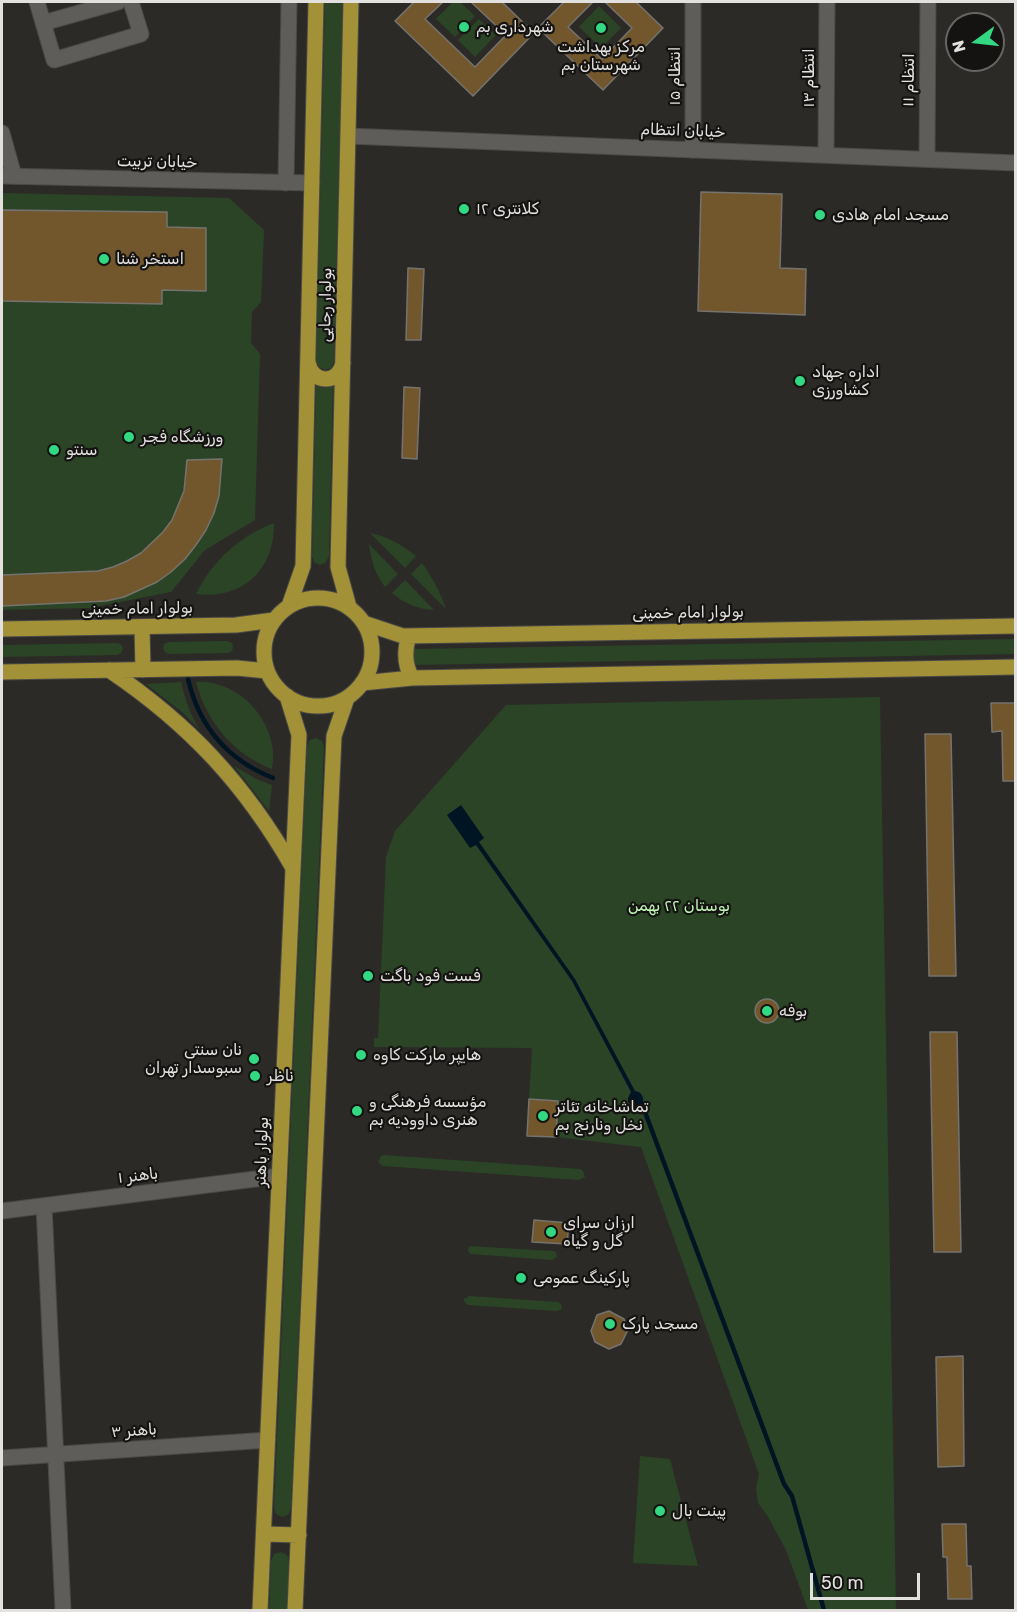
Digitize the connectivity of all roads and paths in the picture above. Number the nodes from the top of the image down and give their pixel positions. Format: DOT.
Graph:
graph roads {
  1 [pos="37,2"];
  2 [pos="118,2"];
  3 [pos="131,2"];
  4 [pos="289,2"];
  5 [pos="316,2"];
  6 [pos="351,2"];
  7 [pos="693,2"];
  8 [pos="827,2"];
  9 [pos="928,2"];
  10 [pos="43,23"];
  11 [pos="2,132"];
  12 [pos="348,136"];
  13 [pos="693,150"];
  14 [pos="826,155"];
  15 [pos="927,159"];
  16 [pos="1016,163"];
  17 [pos="8,176"];
  18 [pos="286,183"];
  19 [pos="312,183"];
  20 [pos="308,362"];
  21 [pos="343,363"];
  22 [pos="289,606"];
  23 [pos="349,607"];
  24 [pos="274,620"];
  25 [pos="364,623"];
  26 [pos="1016,626"];
  27 [pos="142,627"];
  28 [pos="2,629"];
  29 [pos="409,636"];
  30 [pos="1016,668"];
  31 [pos="109,670"];
  32 [pos="143,670"];
  33 [pos="267,671"];
  34 [pos="2,672"];
  35 [pos="412,678"];
  36 [pos="362,683"];
  37 [pos="287,696"];
  38 [pos="347,698"];
  39 [pos="293,868"];
  40 [pos="279,1176"];
  41 [pos="44,1206"];
  42 [pos="2,1211"];
  43 [pos="268,1440"];
  44 [pos="56,1454"];
  45 [pos="2,1458"];
  46 [pos="264,1534"];
  47 [pos="299,1535"];
  48 [pos="63,1611"];
  49 [pos="260,1611"];
  50 [pos="295,1611"];
  1 -- 10 [label="street"];
  2 -- 10 [label="street"];
  3 -- 10 [label="street"];
  4 -- 18 [label="street"];
  5 -- 19 [label="main road, بولوار رجایی"];
  6 -- 12 [label="main road, بولوار رجایی"];
  7 -- 13 [label="street, انتظام ۱۵"];
  8 -- 14 [label="street, انتظام ۱۳"];
  9 -- 15 [label="street, انتظام ۱۱"];
  11 -- 17 [label="street"];
  12 -- 13 [label="street, خیابان انتظام"];
  12 -- 21 [label="main road, بولوار رجایی"];
  13 -- 14 [label="street, خیابان انتظام"];
  14 -- 15 [label="street, خیابان انتظام"];
  15 -- 16 [label="street, خیابان انتظام"];
  17 -- 18 [label="street, خیابان تربیت"];
  18 -- 19 [label="street, خیابان تربیت"];
  19 -- 20 [label="main road, بولوار رجایی"];
  20 -- 21 [label="main road"];
  20 -- 22 [label="main road, بولوار رجایی"];
  21 -- 23 [label="main road, بولوار رجایی"];
  22 -- 23 [label="main road"];
  22 -- 24 [label="main road"];
  23 -- 25 [label="main road"];
  24 -- 27 [label="main road, بولوار امام خمینی"];
  24 -- 33 [label="main road"];
  25 -- 29 [label="main road, بولوار امام خمینی"];
  25 -- 36 [label="main road"];
  26 -- 29 [label="main road, بولوار امام خمینی"];
  27 -- 28 [label="main road, بولوار امام خمینی"];
  27 -- 32 [label="main road"];
  29 -- 35 [label="main road"];
  30 -- 35 [label="main road"];
  31 -- 32 [label="main road"];
  31 -- 34 [label="main road"];
  31 -- 39 [label="main road"];
  32 -- 33 [label="main road"];
  33 -- 37 [label="main road"];
  35 -- 36 [label="main road"];
  36 -- 38 [label="main road"];
  37 -- 38 [label="main road"];
  37 -- 39 [label="main road, بولوار باهنر"];
  38 -- 47 [label="main road"];
  39 -- 40 [label="main road, بولوار باهنر"];
  40 -- 41 [label="street, باهنر ۱"];
  40 -- 43 [label="main road, بولوار باهنر"];
  41 -- 42 [label="street, باهنر ۱"];
  41 -- 44 [label="street"];
  43 -- 44 [label="street, باهنر ۳"];
  43 -- 46 [label="main road, بولوار باهنر"];
  44 -- 45 [label="street, باهنر ۳"];
  44 -- 48 [label="street"];
  46 -- 47 [label="main road"];
  46 -- 49 [label="main road, بولوار باهنر"];
  47 -- 50 [label="main road"];
}
